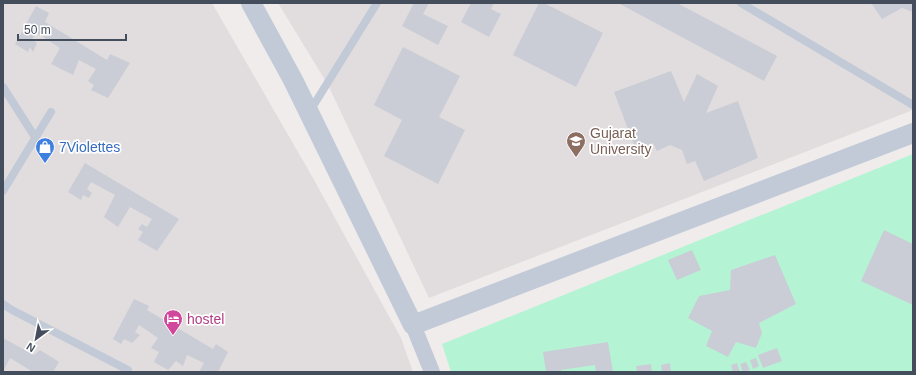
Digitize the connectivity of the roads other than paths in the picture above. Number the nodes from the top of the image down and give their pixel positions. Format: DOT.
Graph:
graph roads {
  1 [pos="250,3"];
  2 [pos="377,3"];
  3 [pos="742,3"];
  4 [pos="3,87"];
  5 [pos="913,105"];
  6 [pos="51,112"];
  7 [pos="309,113"];
  8 [pos="913,133"];
  9 [pos="35,137"];
  10 [pos="3,191"];
  11 [pos="3,304"];
  12 [pos="413,325"];
  13 [pos="127,371"];
  14 [pos="432,372"];
  1 -- 7 [label="street"];
  2 -- 7 [label="lane"];
  3 -- 5 [label="lane"];
  4 -- 9 [label="lane"];
  6 -- 9 [label="lane"];
  7 -- 12 [label="street"];
  8 -- 12 [label="street"];
  9 -- 10 [label="lane"];
  11 -- 13 [label="lane"];
  12 -- 14 [label="street"];
}
